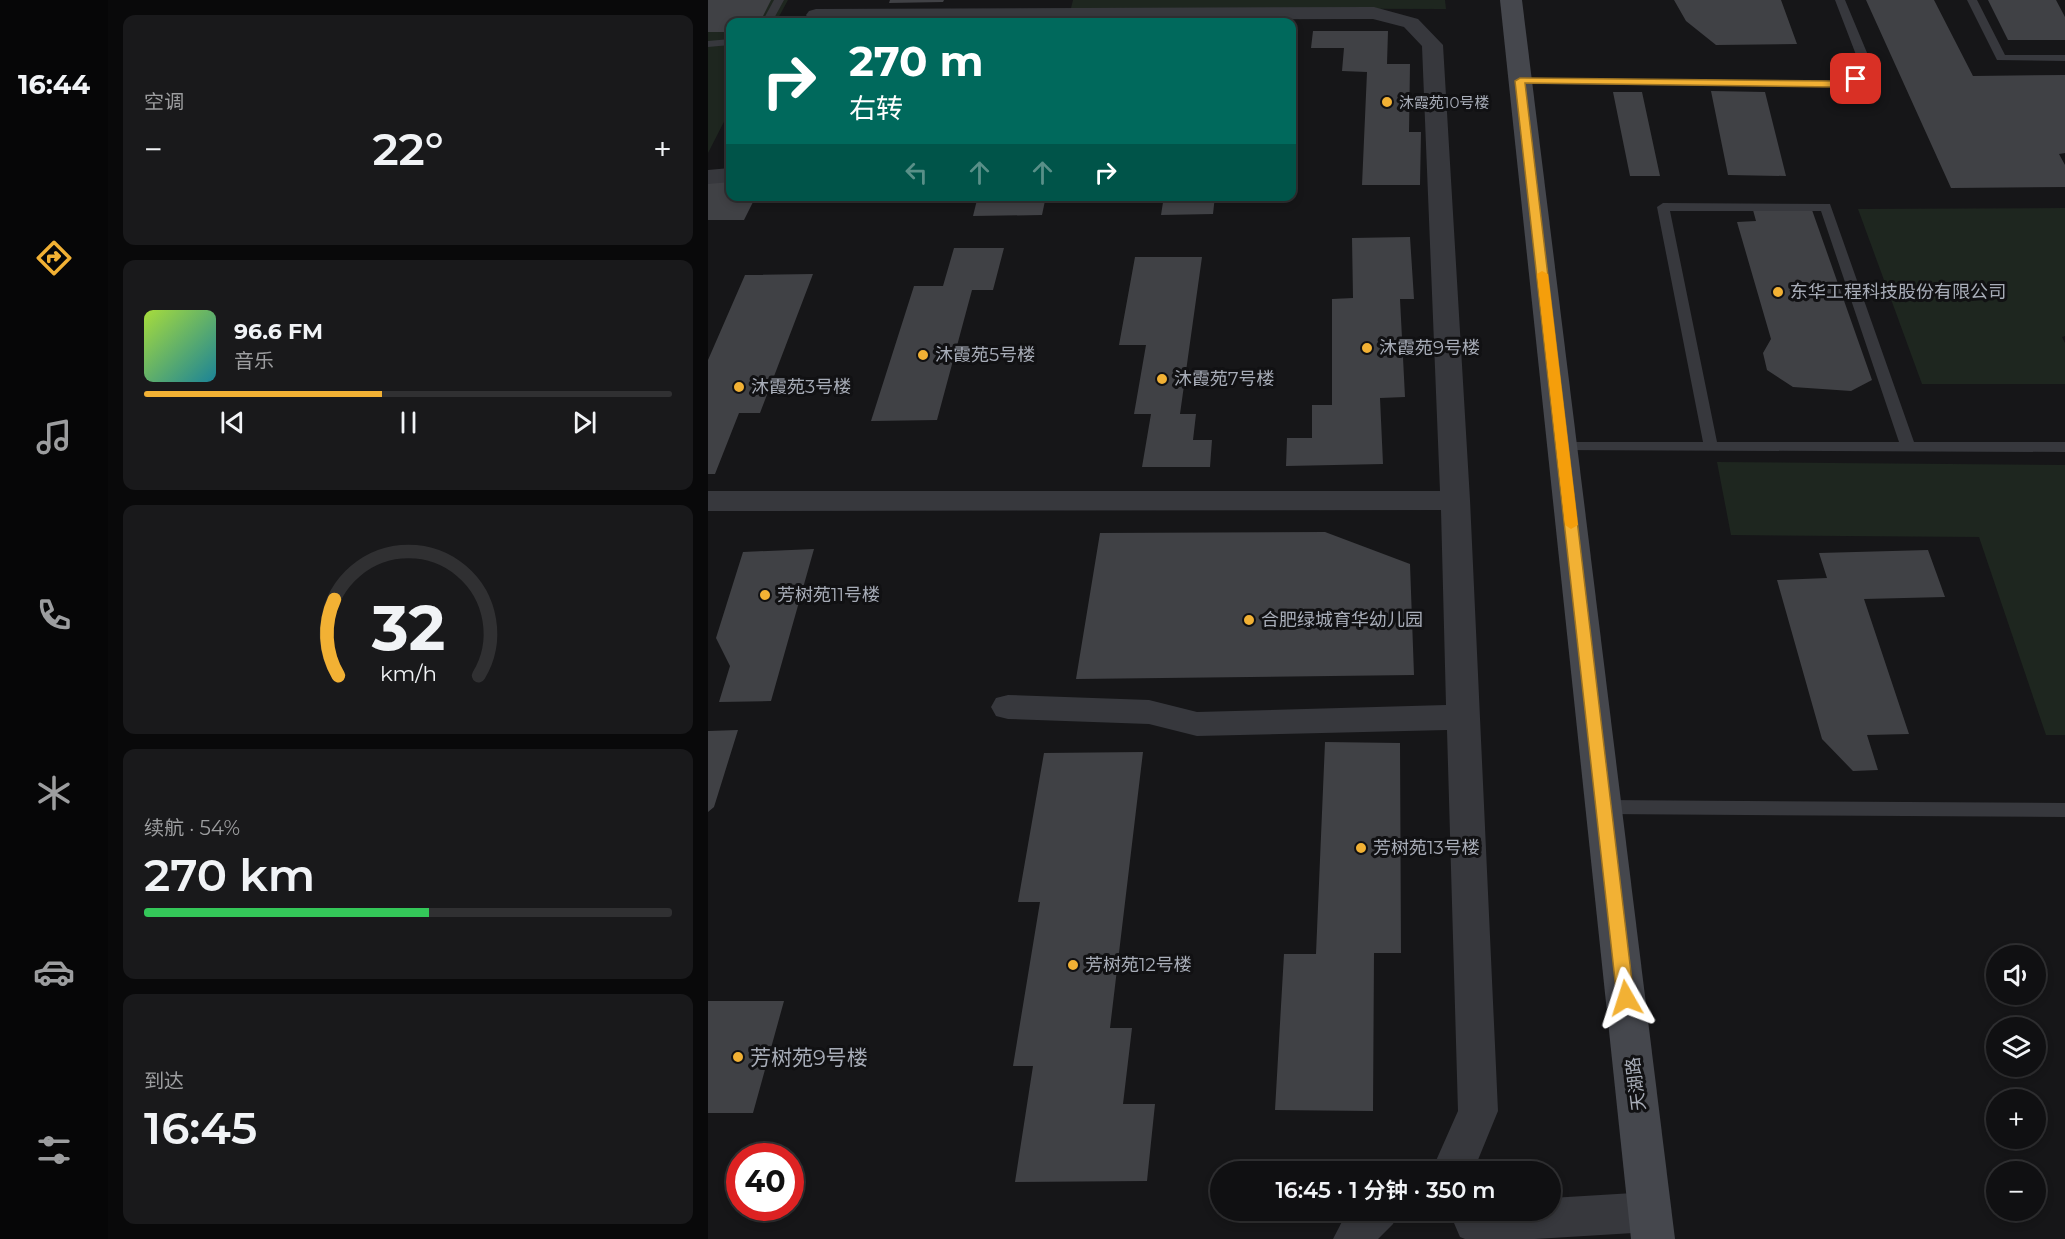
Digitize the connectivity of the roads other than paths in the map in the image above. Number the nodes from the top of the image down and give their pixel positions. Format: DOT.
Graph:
graph roads {
  1 [pos="779,0"];
  2 [pos="1511,0"];
  3 [pos="1840,0"];
  4 [pos="1972,0"];
  5 [pos="817,12"];
  6 [pos="769,18"];
  7 [pos="726,42"];
  8 [pos="708,44"];
  9 [pos="2065,58"];
  10 [pos="1520,81"];
  11 [pos="726,175"];
  12 [pos="708,177"];
  13 [pos="1562,447"];
  14 [pos="1711,447"];
  15 [pos="1908,447"];
  16 [pos="2065,447"];
  17 [pos="1455,500"];
  18 [pos="708,501"];
  19 [pos="1008,707"];
  20 [pos="1463,717"];
  21 [pos="1604,807"];
  22 [pos="2065,810"];
  23 [pos="1457,1161"];
  24 [pos="1365,1221"];
  25 [pos="1473,1224"];
  26 [pos="1652,1226"];
  27 [pos="1354,1239"];
  1 -- 6 [label="lane"];
  2 -- 10 [label="street, 天湖路"];
  3 -- 10 [label="lane"];
  4 -- 9 [label="lane"];
  5 -- 17 [label="street"];
  7 -- 8 [label="lane"];
  10 -- 13 [label="street, 天湖路"];
  11 -- 12 [label="street"];
  13 -- 14 [label="lane"];
  13 -- 21 [label="street, 天湖路"];
  14 -- 15 [label="lane"];
  14 -- 15 [label="lane"];
  15 -- 16 [label="lane"];
  17 -- 18 [label="street"];
  17 -- 20 [label="street"];
  19 -- 20 [label="street"];
  20 -- 23 [label="street"];
  21 -- 22 [label="lane"];
  21 -- 26 [label="street, 天湖路"];
  24 -- 27 [label="street"];
  25 -- 26 [label="street"];
}
